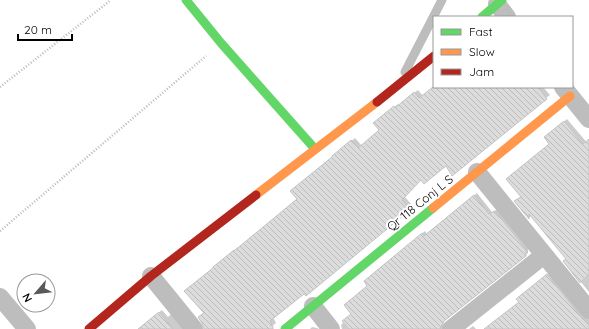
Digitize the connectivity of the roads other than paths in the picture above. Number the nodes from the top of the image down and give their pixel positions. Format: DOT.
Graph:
graph roads {
  1 [pos="186,0"];
  2 [pos="442,0"];
  3 [pos="434,16"];
  4 [pos="433,17"];
  5 [pos="433,57"];
  6 [pos="397,86"];
  7 [pos="567,91"];
  8 [pos="589,119"];
  9 [pos="315,149"];
  10 [pos="477,172"];
  11 [pos="544,255"];
  12 [pos="151,276"];
  13 [pos="0,297"];
  14 [pos="313,306"];
  15 [pos="589,310"];
  16 [pos="27,329"];
  17 [pos="89,329"];
  18 [pos="194,329"];
  19 [pos="284,329"];
  20 [pos="331,329"];
  21 [pos="451,329"];
  1 -- 9 [label="street"];
  2 -- 3 [label="lane"];
  4 -- 6 [label="lane"];
  5 -- 6 [label="street"];
  6 -- 9 [label="street"];
  7 -- 8 [label="street"];
  7 -- 10 [label="street, Qr 118 Conj L S"];
  9 -- 12 [label="street"];
  10 -- 11 [label="street"];
  10 -- 14 [label="street, Qr 118 Conj L S"];
  11 -- 15 [label="street"];
  11 -- 21 [label="street"];
  12 -- 17 [label="street"];
  12 -- 18 [label="street"];
  13 -- 16 [label="street"];
  14 -- 19 [label="street, Qr 118 Conj L S"];
  14 -- 20 [label="street"];
}
